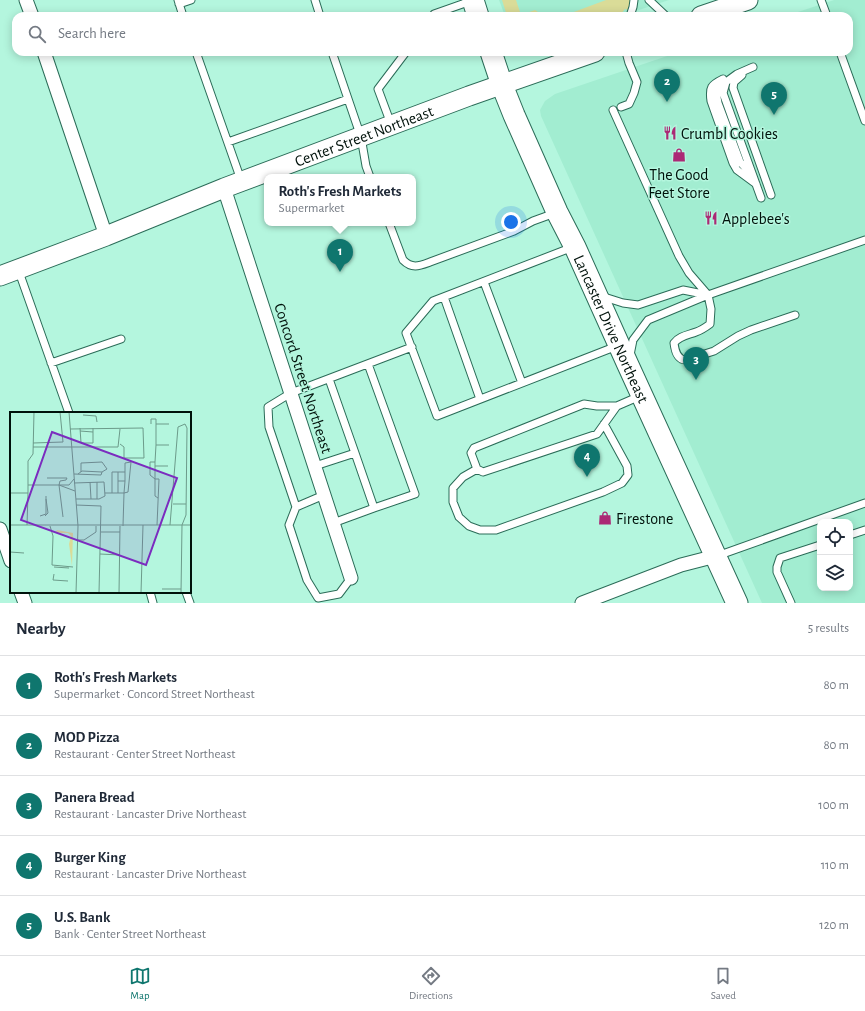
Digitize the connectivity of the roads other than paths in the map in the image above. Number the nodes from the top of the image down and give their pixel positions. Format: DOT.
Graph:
graph roads {
  1 [pos="26,0"];
  2 [pos="191,0"];
  3 [pos="314,0"];
  4 [pos="473,0"];
  5 [pos="634,0"];
  6 [pos="649,0"];
  7 [pos="748,0"];
  8 [pos="821,0"];
  9 [pos="178,2"];
  10 [pos="30,12"];
  11 [pos="182,12"];
  12 [pos="318,12"];
  13 [pos="440,12"];
  14 [pos="477,12"];
  15 [pos="631,12"];
  16 [pos="662,12"];
  17 [pos="713,12"];
  18 [pos="825,12"];
  19 [pos="45,56"];
  20 [pos="197,56"];
  21 [pos="333,56"];
  22 [pos="403,56"];
  23 [pos="491,56"];
  24 [pos="584,56"];
  25 [pos="627,56"];
  26 [pos="841,56"];
  27 [pos="737,74"];
  28 [pos="723,79"];
  29 [pos="502,85"];
  30 [pos="348,99"];
  31 [pos="621,107"];
  32 [pos="613,110"];
  33 [pos="865,121"];
  34 [pos="391,125"];
  35 [pos="361,137"];
  36 [pos="228,142"];
  37 [pos="369,174"];
  38 [pos="753,176"];
  39 [pos="242,182"];
  40 [pos="756,184"];
  41 [pos="224,188"];
  42 [pos="771,195"];
  43 [pos="761,198"];
  44 [pos="557,212"];
  45 [pos="390,226"];
  46 [pos="106,236"];
  47 [pos="865,240"];
  48 [pos="575,247"];
  49 [pos="18,269"];
  50 [pos="0,276"];
  51 [pos="484,282"];
  52 [pos="597,295"];
  53 [pos="708,296"];
  54 [pos="444,297"];
  55 [pos="795,315"];
  56 [pos="120,339"];
  57 [pos="619,345"];
  58 [pos="412,348"];
  59 [pos="51,363"];
  60 [pos="368,364"];
  61 [pos="628,365"];
  62 [pos="329,379"];
  63 [pos="522,383"];
  64 [pos="291,393"];
  65 [pos="642,395"];
  66 [pos="480,399"];
  67 [pos="617,406"];
  68 [pos="69,412"];
  69 [pos="604,424"];
  70 [pos="355,453"];
  71 [pos="315,466"];
  72 [pos="476,469"];
  73 [pos="324,496"];
  74 [pos="865,503"];
  75 [pos="296,507"];
  76 [pos="374,508"];
  77 [pos="333,523"];
  78 [pos="0,529"];
  79 [pos="865,530"];
  80 [pos="853,534"];
  81 [pos="817,546"];
  82 [pos="716,556"];
  83 [pos="10,558"];
  84 [pos="351,578"];
  85 [pos="22,593"];
  86 [pos="150,593"];
  87 [pos="186,593"];
  88 [pos="25,603"];
  89 [pos="154,603"];
  90 [pos="190,603"];
  91 [pos="584,603"];
  92 [pos="737,603"];
  93 [pos="791,603"];
  1 -- 10 [label="street"];
  2 -- 9 [label="lane"];
  3 -- 12 [label="lane"];
  4 -- 13 [label="lane"];
  4 -- 14 [label="main road"];
  5 -- 15 [label="lane"];
  6 -- 16 [label="lane"];
  7 -- 17 [label="main road"];
  8 -- 18 [label="lane"];
  9 -- 11 [label="lane"];
  19 -- 46 [label="street"];
  20 -- 36 [label="lane"];
  21 -- 30 [label="lane"];
  22 -- 34 [label="lane"];
  23 -- 29 [label="main road, Lancaster Drive Northeast"];
  24 -- 29 [label="main road, Center Street Northeast"];
  25 -- 31 [label="lane"];
  26 -- 33 [label="lane"];
  27 -- 28 [label="lane"];
  27 -- 38 [label="lane"];
  27 -- 42 [label="lane"];
  28 -- 38 [label="lane"];
  28 -- 40 [label="lane"];
  29 -- 34 [label="main road, Center Street Northeast"];
  29 -- 44 [label="main road, Lancaster Drive Northeast"];
  30 -- 35 [label="lane"];
  30 -- 36 [label="lane"];
  32 -- 53 [label="lane"];
  34 -- 35 [label="main road, Center Street Northeast"];
  35 -- 37 [label="lane"];
  35 -- 39 [label="main road, Center Street Northeast"];
  36 -- 39 [label="lane"];
  38 -- 40 [label="lane"];
  39 -- 41 [label="main road, Center Street Northeast"];
  40 -- 43 [label="lane"];
  41 -- 46 [label="main road, Center Street Northeast"];
  41 -- 64 [label="street, Concord Street Northeast"];
  44 -- 45 [label="lane"];
  44 -- 48 [label="main road, Lancaster Drive Northeast"];
  46 -- 49 [label="main road, Center Street Northeast"];
  47 -- 53 [label="lane"];
  48 -- 51 [label="lane"];
  48 -- 52 [label="main road, Lancaster Drive Northeast"];
  49 -- 50 [label="main road, Center Street Northeast"];
  49 -- 59 [label="lane"];
  51 -- 54 [label="lane"];
  51 -- 63 [label="lane"];
  52 -- 53 [label="lane"];
  52 -- 57 [label="main road, Lancaster Drive Northeast"];
  53 -- 55 [label="lane"];
  53 -- 61 [label="lane"];
  54 -- 58 [label="lane"];
  54 -- 66 [label="lane"];
  56 -- 59 [label="lane"];
  57 -- 61 [label="main road, Lancaster Drive Northeast"];
  57 -- 63 [label="lane"];
  58 -- 60 [label="lane"];
  58 -- 66 [label="lane"];
  59 -- 68 [label="lane"];
  60 -- 62 [label="lane"];
  60 -- 76 [label="lane"];
  61 -- 65 [label="main road, Lancaster Drive Northeast"];
  62 -- 64 [label="lane"];
  62 -- 70 [label="lane"];
  63 -- 66 [label="lane"];
  64 -- 71 [label="street, Concord Street Northeast"];
  64 -- 75 [label="lane"];
  65 -- 67 [label="lane"];
  65 -- 82 [label="main road, Lancaster Drive Northeast"];
  67 -- 69 [label="lane"];
  67 -- 72 [label="lane"];
  69 -- 72 [label="lane"];
  69 -- 72 [label="lane"];
  70 -- 71 [label="lane"];
  70 -- 76 [label="lane"];
  71 -- 73 [label="street, Concord Street Northeast"];
  73 -- 75 [label="lane"];
  73 -- 77 [label="street, Concord Street Northeast"];
  74 -- 82 [label="lane"];
  75 -- 84 [label="lane"];
  76 -- 77 [label="lane"];
  77 -- 84 [label="street, Concord Street Northeast"];
  78 -- 83 [label="street"];
  79 -- 80 [label="lane"];
  81 -- 93 [label="lane"];
  82 -- 91 [label="street"];
  82 -- 92 [label="main road, Lancaster Drive Northeast"];
  85 -- 88 [label="street"];
  86 -- 89 [label="lane"];
  87 -- 90 [label="lane"];
}
